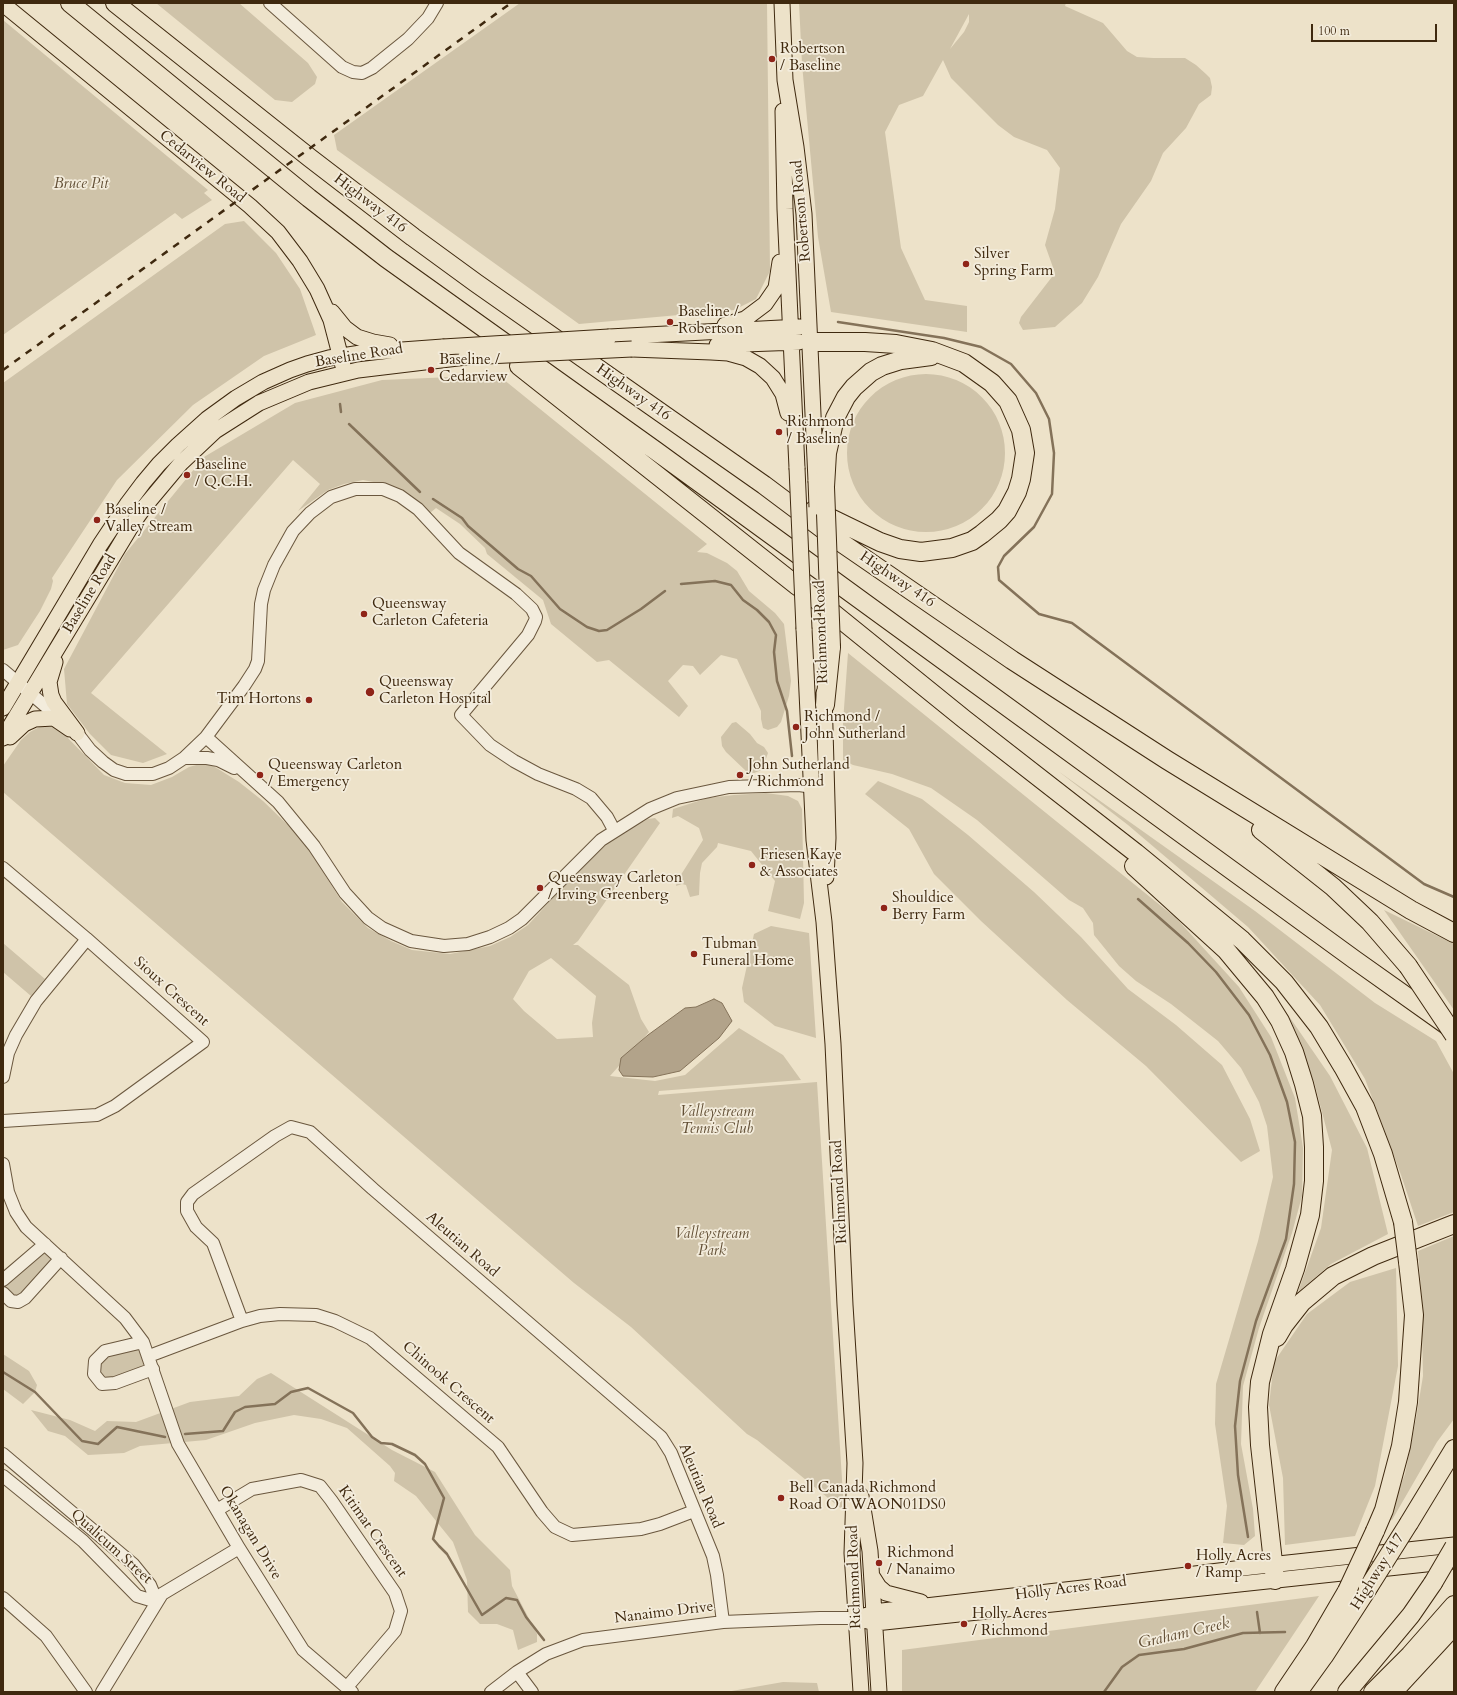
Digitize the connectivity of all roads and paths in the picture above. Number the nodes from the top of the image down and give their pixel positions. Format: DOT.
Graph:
graph roads {
  1 [pos="70,3"];
  2 [pos="115,3"];
  3 [pos="270,3"];
  4 [pos="437,3"];
  5 [pos="782,3"];
  6 [pos="3,4"];
  7 [pos="785,80"];
  8 [pos="784,209"];
  9 [pos="386,258"];
  10 [pos="324,304"];
  11 [pos="791,328"];
  12 [pos="692,332"];
  13 [pos="809,334"];
  14 [pos="790,343"];
  15 [pos="411,348"];
  16 [pos="632,349"];
  17 [pos="342,356"];
  18 [pos="951,358"];
  19 [pos="345,372"];
  20 [pos="796,453"];
  21 [pos="764,484"];
  22 [pos="821,484"];
  23 [pos="71,625"];
  24 [pos="3,670"];
  25 [pos="18,682"];
  26 [pos="31,692"];
  27 [pos="825,705"];
  28 [pos="3,708"];
  29 [pos="964,719"];
  30 [pos="78,733"];
  31 [pos="206,737"];
  32 [pos="3,738"];
  33 [pos="3,746"];
  34 [pos="184,758"];
  35 [pos="1167,760"];
  36 [pos="246,774"];
  37 [pos="811,786"];
  38 [pos="826,789"];
  39 [pos="614,830"];
  40 [pos="3,868"];
  41 [pos="824,922"];
  42 [pos="1454,933"];
  43 [pos="87,939"];
  44 [pos="1454,1030"];
  45 [pos="1454,1036"];
  46 [pos="3,1078"];
  47 [pos="3,1121"];
  48 [pos="3,1164"];
  49 [pos="1454,1224"];
  50 [pos="45,1244"];
  51 [pos="61,1258"];
  52 [pos="3,1280"];
  53 [pos="3,1293"];
  54 [pos="242,1321"];
  55 [pos="143,1342"];
  56 [pos="149,1356"];
  57 [pos="1263,1368"];
  58 [pos="153,1369"];
  59 [pos="1454,1449"];
  60 [pos="3,1454"];
  61 [pos="855,1463"];
  62 [pos="3,1476"];
  63 [pos="34,1480"];
  64 [pos="22,1492"];
  65 [pos="217,1510"];
  66 [pos="694,1511"];
  67 [pos="1454,1546"];
  68 [pos="239,1548"];
  69 [pos="1454,1561"];
  70 [pos="1274,1572"];
  71 [pos="872,1576"];
  72 [pos="3,1598"];
  73 [pos="156,1602"];
  74 [pos="933,1605"];
  75 [pos="1454,1605"];
  76 [pos="875,1617"];
  77 [pos="856,1618"];
  78 [pos="723,1622"];
  79 [pos="1454,1626"];
  80 [pos="517,1672"];
  81 [pos="349,1690"];
  82 [pos="86,1692"];
  83 [pos="102,1692"];
  84 [pos="491,1692"];
  85 [pos="532,1692"];
  86 [pos="861,1692"];
  87 [pos="879,1692"];
  88 [pos="1284,1692"];
  89 [pos="1298,1692"];
  90 [pos="1347,1692"];
  91 [pos="1373,1692"];
  92 [pos="1393,1692"];
  1 -- 9 [label="highway"];
  2 -- 21 [label="highway, Highway 416"];
  3 -- 4 [label="street"];
  5 -- 7 [label="main road, Robertson Road"];
  6 -- 10 [label="main road, Cedarview Road"];
  7 -- 8 [label="main road, Robertson Road"];
  7 -- 13 [label="main road, Robertson Road"];
  8 -- 11 [label="main road, Robertson Road"];
  8 -- 12 [label="main road"];
  9 -- 29 [label="highway"];
  9 -- 44 [label="highway"];
  10 -- 15 [label="main road"];
  10 -- 17 [label="main road, Cedarview Road"];
  11 -- 12 [label="main road, Baseline Road"];
  11 -- 13 [label="main road, Baseline Road"];
  11 -- 14 [label="main road, Robertson Road"];
  12 -- 15 [label="main road, Baseline Road, bridge"];
  13 -- 14 [label="main road, Baseline Road"];
  13 -- 18 [label="highway"];
  13 -- 22 [label="main road"];
  14 -- 16 [label="main road, Baseline Road"];
  14 -- 20 [label="main road, Richmond Road"];
  15 -- 17 [label="main road, Baseline Road"];
  16 -- 19 [label="main road, Baseline Road, bridge"];
  16 -- 20 [label="main road"];
  17 -- 19 [label="main road, Cedarview Road"];
  17 -- 25 [label="main road, Baseline Road"];
  18 -- 21 [label="highway"];
  18 -- 22 [label="highway"];
  19 -- 23 [label="main road, Baseline Road"];
  20 -- 37 [label="main road, Richmond Road, bridge"];
  21 -- 35 [label="highway, Highway 416"];
  22 -- 27 [label="highway, bridge"];
  23 -- 26 [label="main road, Baseline Road"];
  23 -- 30 [label="main road"];
  24 -- 25 [label="street"];
  25 -- 26 [label="street"];
  25 -- 28 [label="main road, Baseline Road"];
  26 -- 30 [label="street"];
  26 -- 32 [label="main road, Baseline Road"];
  27 -- 38 [label="main road, Richmond Road"];
  29 -- 57 [label="highway"];
  29 -- 88 [label="highway, bridge"];
  30 -- 33 [label="main road"];
  30 -- 34 [label="street"];
  31 -- 34 [label="street"];
  31 -- 36 [label="street"];
  31 -- 39 [label="street"];
  34 -- 36 [label="street"];
  35 -- 42 [label="highway"];
  35 -- 45 [label="highway, bridge"];
  36 -- 39 [label="street"];
  37 -- 38 [label="street"];
  37 -- 39 [label="street"];
  37 -- 41 [label="main road, Richmond Road"];
  38 -- 41 [label="main road, Richmond Road"];
  40 -- 43 [label="street, Sioux Crescent"];
  41 -- 61 [label="main road, Richmond Road"];
  43 -- 46 [label="street"];
  43 -- 47 [label="street, Sioux Crescent"];
  48 -- 50 [label="street, Okanagan Drive"];
  49 -- 57 [label="highway"];
  50 -- 51 [label="street, Okanagan Drive"];
  50 -- 52 [label="street"];
  51 -- 53 [label="street"];
  51 -- 55 [label="street, Okanagan Drive"];
  54 -- 56 [label="street, Chinook Crescent"];
  54 -- 66 [label="street, Chinook Crescent"];
  54 -- 66 [label="street, Aleutian Road"];
  55 -- 56 [label="street, Okanagan Drive"];
  55 -- 58 [label="street"];
  56 -- 58 [label="street, Okanagan Drive"];
  57 -- 70 [label="highway"];
  58 -- 65 [label="street, Okanagan Drive"];
  59 -- 89 [label="highway, Highway 417, bridge"];
  60 -- 63 [label="street, Qualicum Street"];
  61 -- 71 [label="main road, Richmond Road"];
  61 -- 77 [label="main road, Richmond Road"];
  62 -- 64 [label="street, Qualicum Street"];
  63 -- 64 [label="street"];
  63 -- 73 [label="street, Qualicum Street"];
  64 -- 73 [label="street, Qualicum Street"];
  65 -- 68 [label="street, Okanagan Drive"];
  65 -- 81 [label="street, Kitimat Crescent"];
  66 -- 78 [label="street, Aleutian Road"];
  67 -- 70 [label="main road, Holly Acres Road"];
  67 -- 90 [label="highway, bridge"];
  68 -- 73 [label="street"];
  68 -- 81 [label="street, Okanagan Drive"];
  69 -- 70 [label="main road, Holly Acres Road"];
  70 -- 74 [label="main road, Holly Acres Road"];
  70 -- 76 [label="main road, Holly Acres Road"];
  71 -- 74 [label="main road"];
  71 -- 76 [label="main road, Richmond Road"];
  72 -- 82 [label="street"];
  73 -- 83 [label="street"];
  74 -- 76 [label="main road, Holly Acres Road"];
  75 -- 91 [label="highway"];
  76 -- 77 [label="main road, Holly Acres Road"];
  76 -- 87 [label="main road, Richmond Road"];
  77 -- 78 [label="street, Nanaimo Drive"];
  77 -- 86 [label="main road, Richmond Road"];
  78 -- 80 [label="street, Nanaimo Drive"];
  79 -- 92 [label="highway"];
  80 -- 84 [label="street, Nanaimo Drive"];
  80 -- 85 [label="street"];
}
